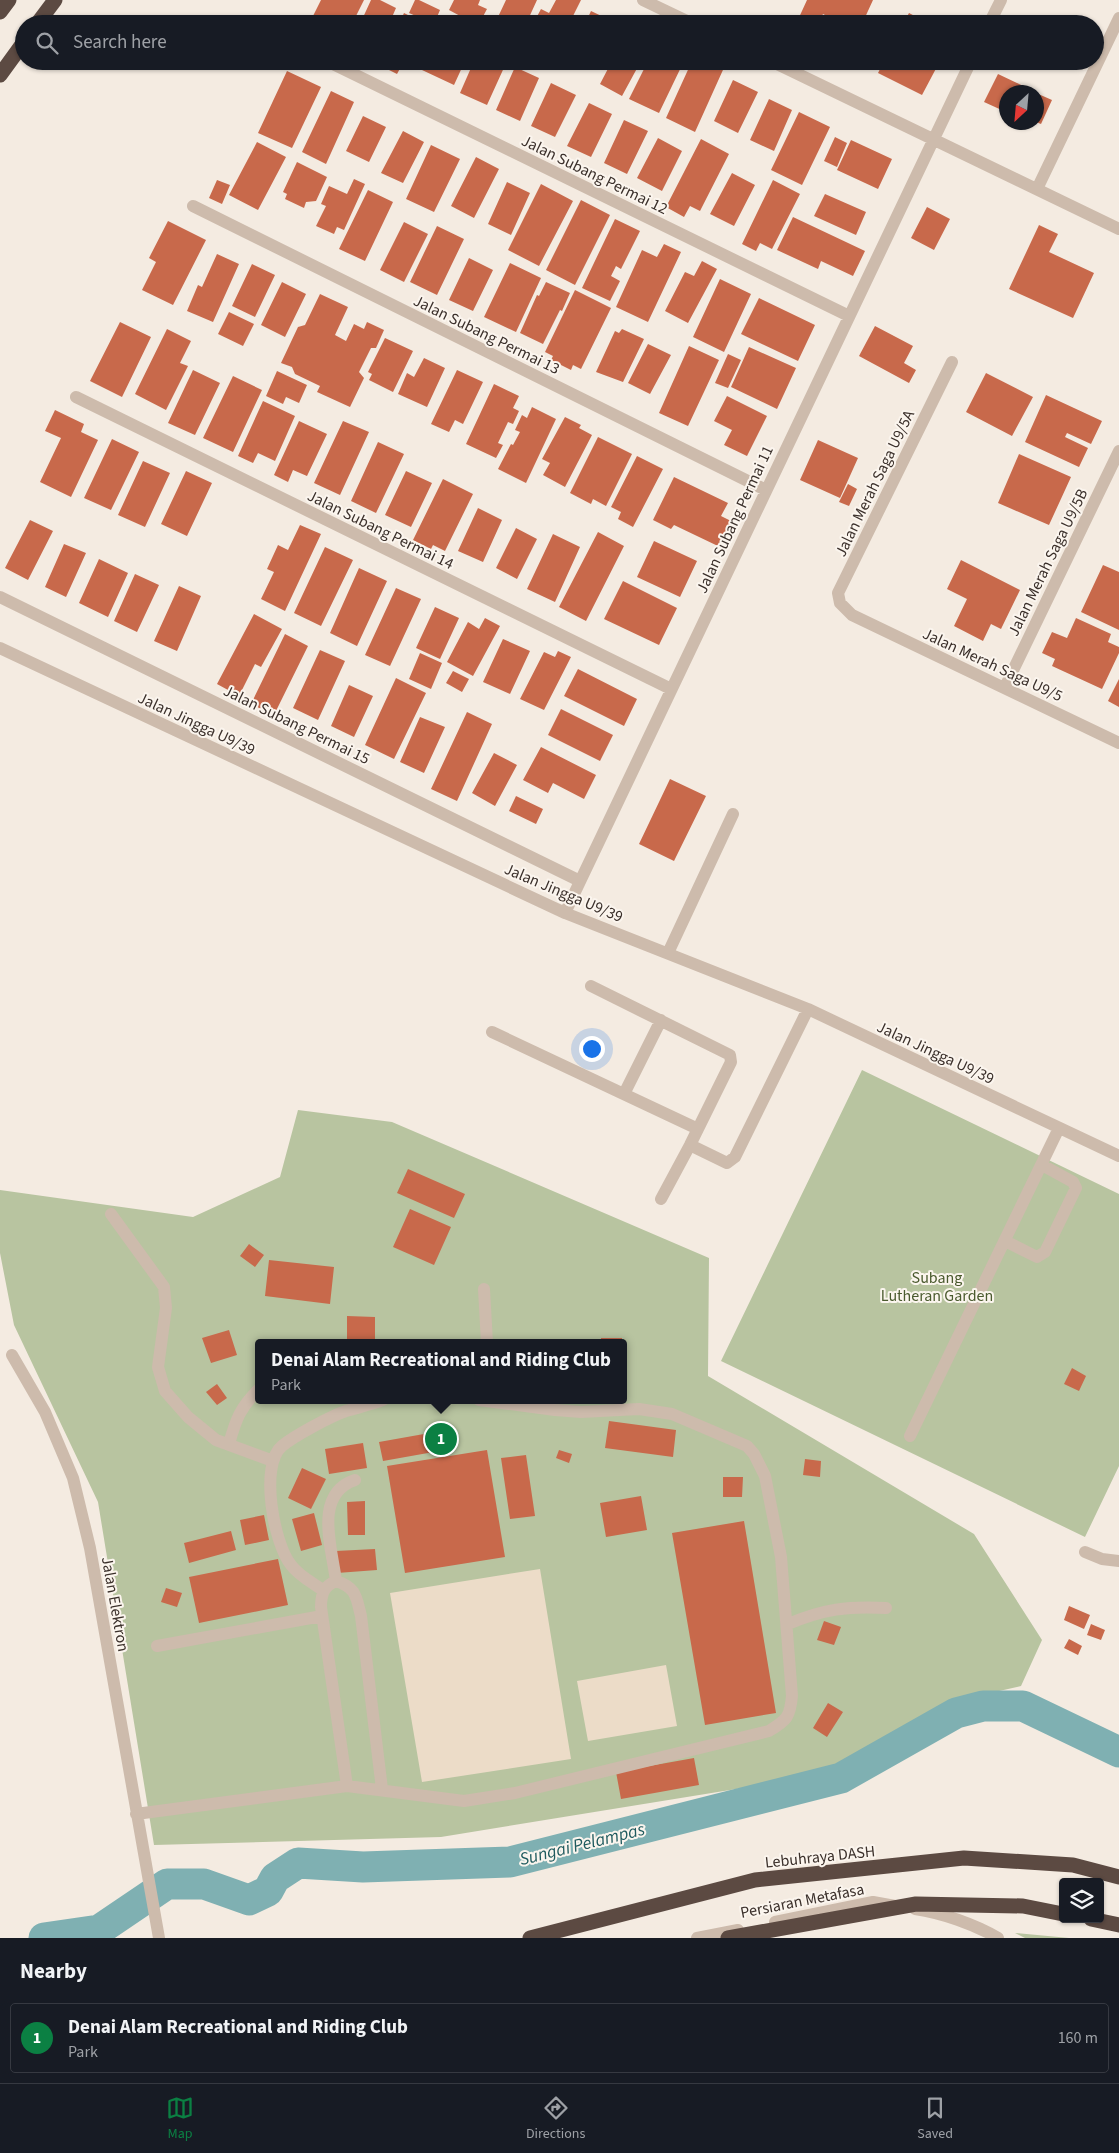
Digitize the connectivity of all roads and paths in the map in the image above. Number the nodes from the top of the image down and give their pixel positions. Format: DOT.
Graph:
graph roads {
  1 [pos="9,0"];
  2 [pos="55,0"];
  3 [pos="643,0"];
  4 [pos="1001,0"];
  5 [pos="0,12"];
  6 [pos="44,15"];
  7 [pos="674,15"];
  8 [pos="994,15"];
  9 [pos="1119,18"];
  10 [pos="1104,49"];
  11 [pos="15,54"];
  12 [pos="345,70"];
  13 [pos="790,70"];
  14 [pos="967,70"];
  15 [pos="1094,70"];
  16 [pos="0,75"];
  17 [pos="933,138"];
  18 [pos="1037,189"];
  19 [pos="194,206"];
  20 [pos="1119,229"];
  21 [pos="848,316"];
  22 [pos="952,362"];
  23 [pos="76,397"];
  24 [pos="1119,451"];
  25 [pos="766,490"];
  26 [pos="0,597"];
  27 [pos="852,615"];
  28 [pos="0,648"];
  29 [pos="1005,687"];
  30 [pos="671,689"];
  31 [pos="1119,743"];
  32 [pos="733,814"];
  33 [pos="580,881"];
  34 [pos="565,913"];
  35 [pos="668,953"];
  36 [pos="591,986"];
  37 [pos="808,1010"];
  38 [pos="661,1020"];
  39 [pos="492,1032"];
  40 [pos="624,1094"];
  41 [pos="698,1128"];
  42 [pos="1059,1128"];
  43 [pos="690,1145"];
  44 [pos="1119,1156"];
  45 [pos="1042,1165"];
  46 [pos="661,1198"];
  47 [pos="111,1214"];
  48 [pos="1005,1241"];
  49 [pos="484,1289"];
  50 [pos="487,1339"];
  51 [pos="12,1355"];
  52 [pos="255,1393"];
  53 [pos="373,1404"];
  54 [pos="510,1404"];
  55 [pos="910,1436"];
  56 [pos="229,1444"];
  57 [pos="273,1461"];
  58 [pos="355,1480"];
  59 [pos="1085,1552"];
  60 [pos="1119,1561"];
  61 [pos="336,1581"];
  62 [pos="324,1591"];
  63 [pos="886,1608"];
  64 [pos="322,1616"];
  65 [pos="788,1624"];
  66 [pos="157,1646"];
  67 [pos="347,1786"];
  68 [pos="382,1789"];
  69 [pos="136,1814"];
  70 [pos="1119,1878"];
  71 [pos="1059,1913"];
  72 [pos="1104,1922"];
  73 [pos="1119,1925"];
  74 [pos="159,1938"];
  75 [pos="530,1938"];
  76 [pos="697,1938"];
  77 [pos="728,1938"];
  78 [pos="998,1938"];
  1 -- 5 [label="highway"];
  2 -- 6 [label="highway"];
  3 -- 7 [label="street"];
  4 -- 8 [label="street"];
  9 -- 10 [label="street"];
  11 -- 16 [label="highway"];
  12 -- 21 [label="street, Jalan Subang Permai 12"];
  13 -- 17 [label="street"];
  14 -- 17 [label="street, Jalan Subang Permai 11"];
  15 -- 18 [label="street"];
  17 -- 18 [label="street"];
  17 -- 21 [label="street, Jalan Subang Permai 11"];
  18 -- 20 [label="street"];
  19 -- 25 [label="street, Jalan Subang Permai 13"];
  21 -- 25 [label="street, Jalan Subang Permai 11"];
  22 -- 27 [label="street, Jalan Merah Saga U9/5A"];
  23 -- 30 [label="street, Jalan Subang Permai 14"];
  24 -- 29 [label="street, Jalan Merah Saga U9/5B"];
  25 -- 30 [label="street, Jalan Subang Permai 11"];
  26 -- 33 [label="street, Jalan Subang Permai 15"];
  27 -- 29 [label="street, Jalan Merah Saga U9/5"];
  28 -- 34 [label="street, Jalan Jingga U9/39"];
  29 -- 31 [label="street, Jalan Merah Saga U9/5"];
  30 -- 33 [label="street, Jalan Subang Permai 11"];
  32 -- 35 [label="street"];
  33 -- 34 [label="street, Jalan Subang Permai 11"];
  34 -- 35 [label="street, Jalan Jingga U9/39"];
  35 -- 37 [label="street, Jalan Jingga U9/39"];
  36 -- 38 [label="street"];
  37 -- 42 [label="street, Jalan Jingga U9/39"];
  37 -- 43 [label="street"];
  38 -- 40 [label="street"];
  38 -- 41 [label="street"];
  39 -- 40 [label="street"];
  40 -- 41 [label="street"];
  41 -- 43 [label="street"];
  42 -- 44 [label="street, Jalan Jingga U9/39"];
  42 -- 45 [label="street"];
  43 -- 46 [label="street"];
  45 -- 48 [label="street"];
  45 -- 48 [label="street"];
  47 -- 56 [label="street"];
  48 -- 55 [label="street"];
  49 -- 50 [label="street"];
  51 -- 69 [label="street, Jalan Elektron"];
  52 -- 56 [label="street"];
  53 -- 57 [label="street"];
  54 -- 65 [label="street"];
  56 -- 57 [label="street"];
  57 -- 62 [label="street"];
  58 -- 61 [label="street"];
  59 -- 60 [label="street"];
  61 -- 62 [label="street"];
  61 -- 68 [label="street"];
  62 -- 64 [label="street"];
  63 -- 65 [label="street"];
  64 -- 66 [label="street"];
  64 -- 67 [label="street"];
  65 -- 68 [label="street"];
  67 -- 68 [label="street"];
  67 -- 69 [label="street"];
  69 -- 74 [label="street, Jalan Elektron"];
  70 -- 75 [label="highway, Lebuhraya DASH"];
  71 -- 77 [label="highway, bridge"];
  72 -- 73 [label="highway"];
  76 -- 78 [label="street, Persiaran Metafasa"];
}
